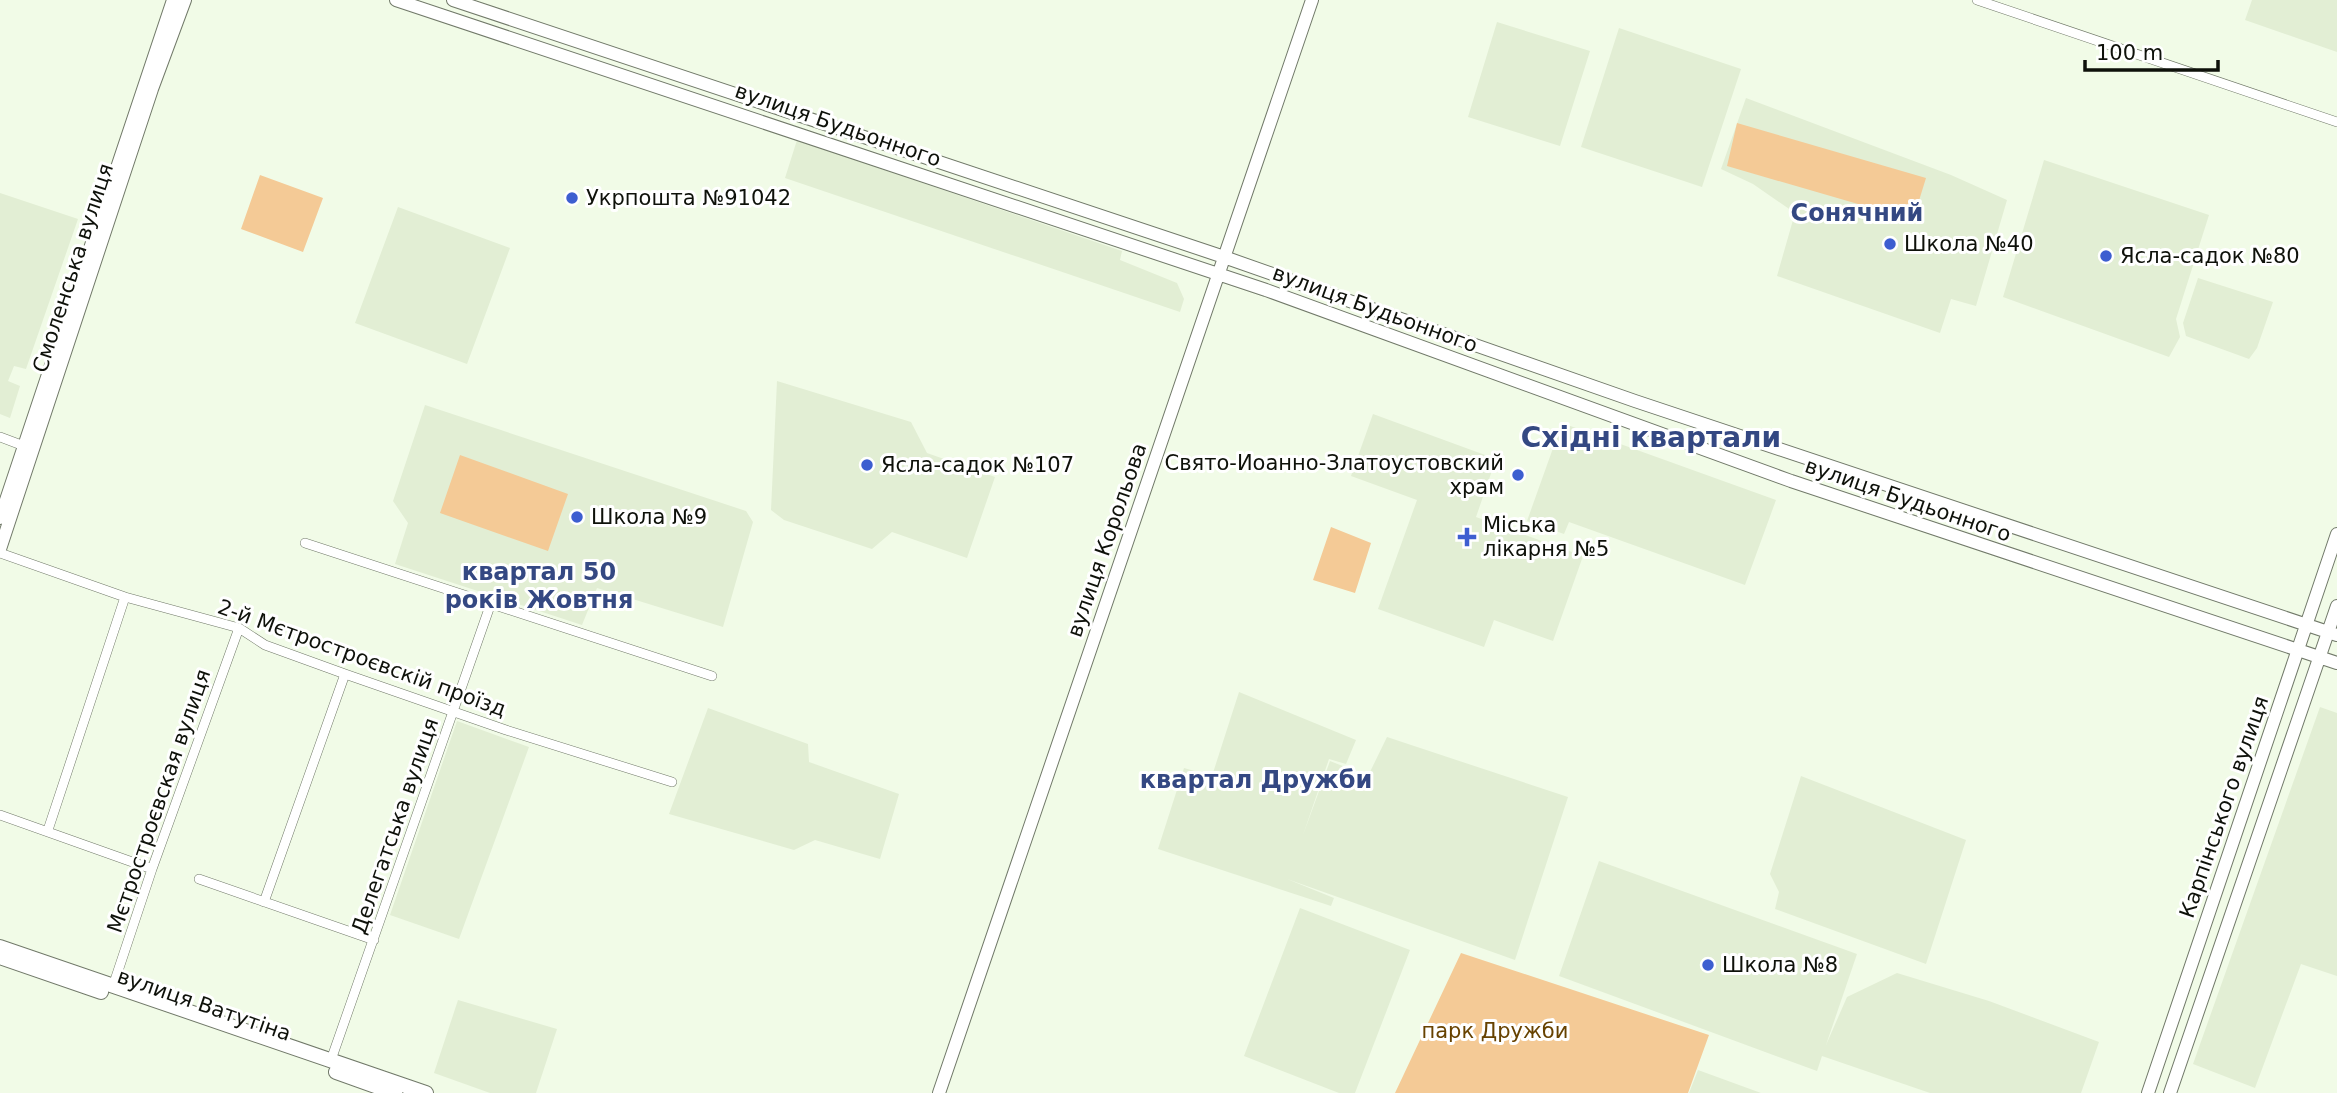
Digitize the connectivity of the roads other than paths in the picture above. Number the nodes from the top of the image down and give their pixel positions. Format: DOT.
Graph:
graph roads {
  1 [pos="173,0"];
  2 [pos="185,0"];
  3 [pos="396,0"];
  4 [pos="453,0"];
  5 [pos="1312,0"];
  6 [pos="1976,0"];
  7 [pos="2337,122"];
  8 [pos="1224,257"];
  9 [pos="1218,274"];
  10 [pos="0,437"];
  11 [pos="24,446"];
  12 [pos="0,518"];
  13 [pos="2337,534"];
  14 [pos="305,543"];
  15 [pos="0,551"];
  16 [pos="125,597"];
  17 [pos="491,603"];
  18 [pos="2337,606"];
  19 [pos="2306,625"];
  20 [pos="239,628"];
  21 [pos="2333,634"];
  22 [pos="2298,650"];
  23 [pos="2319,657"];
  24 [pos="2337,663"];
  25 [pos="345,674"];
  26 [pos="712,676"];
  27 [pos="454,710"];
  28 [pos="672,782"];
  29 [pos="0,815"];
  30 [pos="48,830"];
  31 [pos="152,869"];
  32 [pos="199,879"];
  33 [pos="264,902"];
  34 [pos="374,940"];
  35 [pos="0,947"];
  36 [pos="0,957"];
  37 [pos="113,986"];
  38 [pos="331,1060"];
  39 [pos="395,1093"];
  40 [pos="426,1093"];
  41 [pos="939,1093"];
  42 [pos="2148,1093"];
  43 [pos="2170,1093"];
  1 -- 11 [label="main road, Смоленська вулиця"];
  2 -- 15 [label="main road, Смоленська вулиця"];
  3 -- 9 [label="main road, вулиця Будьонного"];
  4 -- 8 [label="main road, вулиця Будьонного"];
  5 -- 8 [label="main road, вулиця Корольова"];
  6 -- 7 [label="street"];
  8 -- 9 [label="main road, вулиця Корольова"];
  8 -- 19 [label="main road, вулиця Будьонного"];
  9 -- 22 [label="main road, вулиця Будьонного"];
  9 -- 41 [label="main road, вулиця Корольова"];
  10 -- 11 [label="street"];
  11 -- 12 [label="main road, Смоленська вулиця"];
  13 -- 19 [label="main road, Карпінського вулиця"];
  14 -- 17 [label="street"];
  15 -- 16 [label="street, 2-й Мєтростроєвскій проїзд"];
  16 -- 20 [label="street, 2-й Мєтростроєвскій проїзд"];
  16 -- 30 [label="street"];
  17 -- 26 [label="street"];
  17 -- 27 [label="street, Делегатська вулиця"];
  18 -- 21 [label="main road, Карпінського вулиця"];
  19 -- 21 [label="main road, вулиця Будьонного"];
  19 -- 22 [label="main road, Карпінського вулиця"];
  20 -- 25 [label="street, 2-й Мєтростроєвскій проїзд"];
  20 -- 31 [label="street, Мєтростроєвская вулиця"];
  21 -- 23 [label="main road, Карпінського вулиця"];
  22 -- 23 [label="main road, вулиця Будьонного"];
  22 -- 42 [label="main road, Карпінського вулиця"];
  23 -- 24 [label="main road, вулиця Будьонного"];
  23 -- 43 [label="main road, Карпінського вулиця"];
  25 -- 27 [label="street, 2-й Мєтростроєвскій проїзд"];
  25 -- 33 [label="street"];
  27 -- 28 [label="street, 2-й Мєтростроєвскій проїзд"];
  27 -- 34 [label="street, Делегатська вулиця"];
  29 -- 30 [label="street"];
  30 -- 31 [label="street"];
  31 -- 37 [label="street, Мєтростроєвская вулиця"];
  32 -- 33 [label="street"];
  33 -- 34 [label="street"];
  34 -- 38 [label="street, Делегатська вулиця"];
  35 -- 37 [label="main road"];
  36 -- 39 [label="main road, вулиця Ватутіна"];
  37 -- 38 [label="main road"];
  38 -- 40 [label="main road"];
}
